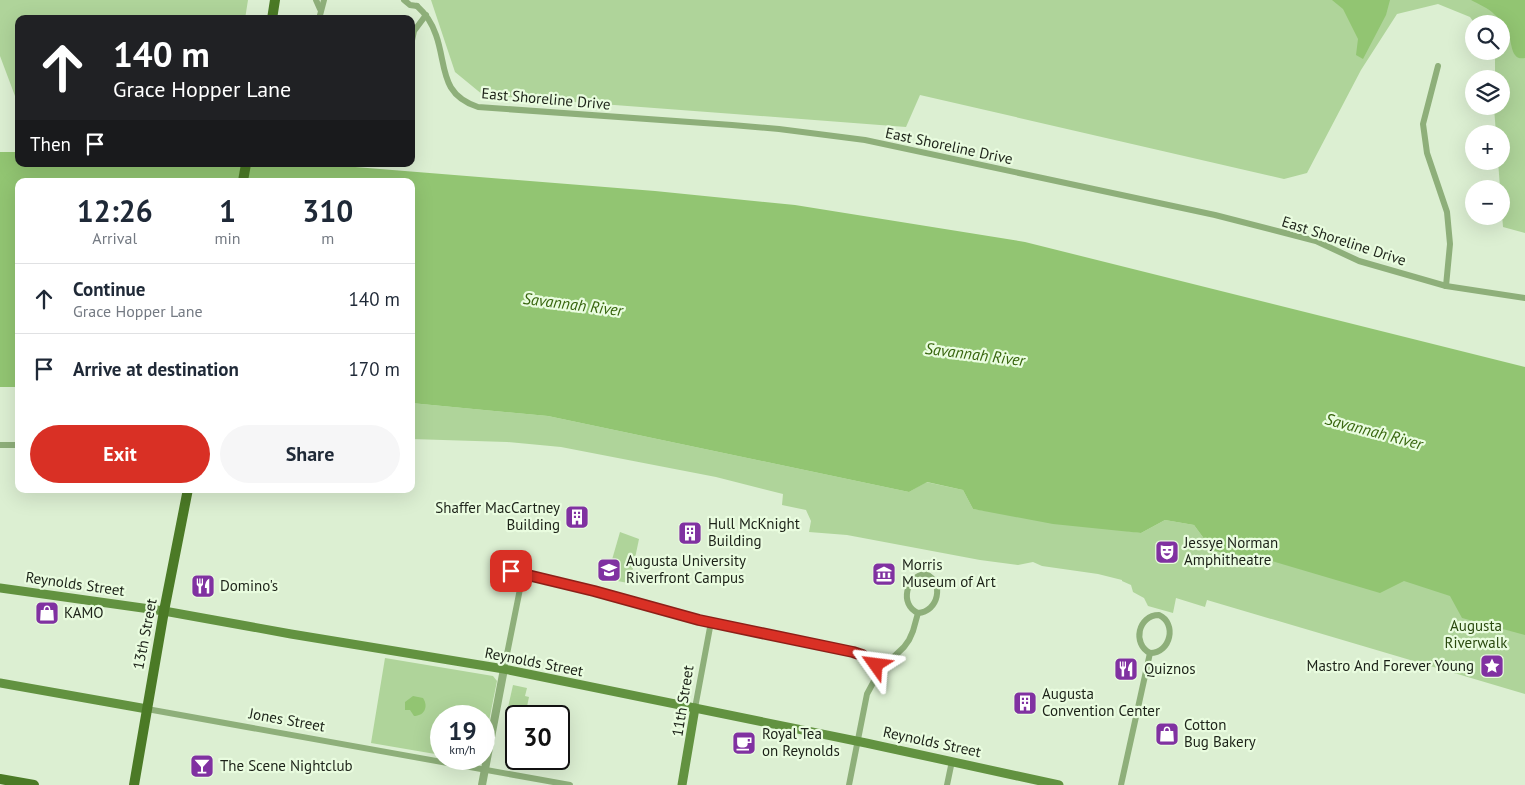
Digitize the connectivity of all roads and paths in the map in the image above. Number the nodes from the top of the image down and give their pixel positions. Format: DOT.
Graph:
graph roads {
  1 [pos="275,0"];
  2 [pos="316,0"];
  3 [pos="324,0"];
  4 [pos="404,0"];
  5 [pos="417,3"];
  6 [pos="320,9"];
  7 [pos="273,15"];
  8 [pos="319,15"];
  9 [pos="426,15"];
  10 [pos="415,30"];
  11 [pos="1438,66"];
  12 [pos="1446,286"];
  13 [pos="1525,298"];
  14 [pos="15,444"];
  15 [pos="0,445"];
  16 [pos="187,493"];
  17 [pos="511,571"];
  18 [pos="523,574"];
  19 [pos="0,588"];
  20 [pos="164,611"];
  21 [pos="918,613"];
  22 [pos="711,622"];
  23 [pos="1150,653"];
  24 [pos="504,669"];
  25 [pos="880,670"];
  26 [pos="0,683"];
  27 [pos="695,708"];
  28 [pos="147,709"];
  29 [pos="495,717"];
  30 [pos="857,741"];
  31 [pos="430,760"];
  32 [pos="952,761"];
  33 [pos="485,770"];
  34 [pos="0,779"];
  35 [pos="34,785"];
  36 [pos="134,785"];
  37 [pos="482,785"];
  38 [pos="570,785"];
  39 [pos="682,785"];
  40 [pos="849,785"];
  41 [pos="947,785"];
  42 [pos="1060,785"];
  43 [pos="1121,785"];
  1 -- 7 [label="main road"];
  2 -- 6 [label="street"];
  3 -- 6 [label="street"];
  4 -- 5 [label="street"];
  5 -- 9 [label="street, East Shoreline Drive"];
  6 -- 8 [label="street"];
  9 -- 10 [label="street"];
  9 -- 12 [label="street, East Shoreline Drive"];
  11 -- 12 [label="street"];
  12 -- 13 [label="street, East Shoreline Drive"];
  14 -- 15 [label="street"];
  16 -- 20 [label="main road, 13th Street"];
  17 -- 18 [label="street"];
  18 -- 22 [label="street"];
  18 -- 24 [label="street"];
  19 -- 20 [label="main road, Reynolds Street"];
  20 -- 24 [label="main road, Reynolds Street"];
  20 -- 28 [label="main road, 13th Street"];
  21 -- 21 [label="street"];
  21 -- 25 [label="street"];
  22 -- 25 [label="street"];
  22 -- 27 [label="street, 11th Street"];
  23 -- 23 [label="street"];
  23 -- 43 [label="street"];
  24 -- 27 [label="main road, Reynolds Street"];
  24 -- 29 [label="street"];
  25 -- 30 [label="street"];
  26 -- 28 [label="main road, Jones Street"];
  27 -- 30 [label="main road, Reynolds Street"];
  27 -- 39 [label="main road, 11th Street"];
  28 -- 31 [label="street, Jones Street"];
  28 -- 36 [label="main road, 13th Street"];
  30 -- 32 [label="main road, Reynolds Street"];
  30 -- 40 [label="street"];
  32 -- 41 [label="street"];
  32 -- 42 [label="main road, Reynolds Street"];
  33 -- 37 [label="street"];
  33 -- 38 [label="street, Jones Street"];
  34 -- 35 [label="main road"];
}
